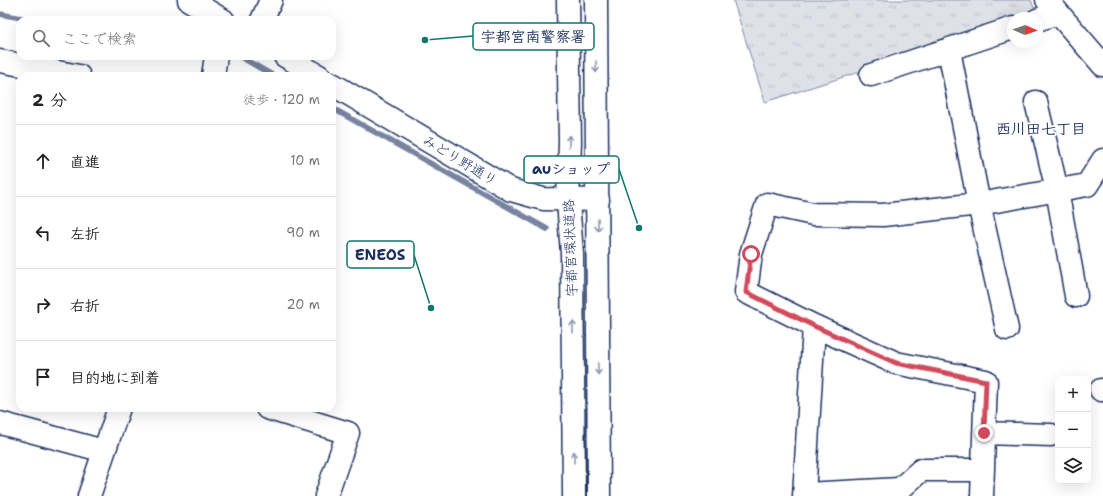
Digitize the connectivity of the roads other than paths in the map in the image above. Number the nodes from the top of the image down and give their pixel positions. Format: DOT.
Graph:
graph roads {
  1 [pos="189,0"];
  2 [pos="271,0"];
  3 [pos="568,0"];
  4 [pos="596,0"];
  5 [pos="1052,7"];
  6 [pos="1043,15"];
  7 [pos="216,16"];
  8 [pos="264,16"];
  9 [pos="1007,30"];
  10 [pos="949,50"];
  11 [pos="215,60"];
  12 [pos="292,60"];
  13 [pos="0,61"];
  14 [pos="1103,65"];
  15 [pos="58,72"];
  16 [pos="214,72"];
  17 [pos="312,72"];
  18 [pos="871,75"];
  19 [pos="336,86"];
  20 [pos="1036,102"];
  21 [pos="1103,160"];
  22 [pos="1057,190"];
  23 [pos="598,200"];
  24 [pos="568,201"];
  25 [pos="979,204"];
  26 [pos="1076,296"];
  27 [pos="814,326"];
  28 [pos="1007,329"];
  29 [pos="118,412"];
  30 [pos="280,412"];
  31 [pos="0,423"];
  32 [pos="984,433"];
  33 [pos="1051,435"];
  34 [pos="104,451"];
  35 [pos="983,470"];
  36 [pos="804,495"];
  37 [pos="90,496"];
  38 [pos="326,496"];
  39 [pos="574,496"];
  40 [pos="600,496"];
  41 [pos="982,496"];
  1 -- 7 [label="main road"];
  2 -- 8 [label="main road"];
  24 -- 3 [label="main road, 宇都宮環状道路, one-way"];
  4 -- 23 [label="main road, 宇都宮環状道路, one-way"];
  5 -- 6 [label="main road"];
  5 -- 14 [label="main road"];
  9 -- 10 [label="main road"];
  10 -- 18 [label="main road"];
  10 -- 25 [label="main road"];
  11 -- 16 [label="main road"];
  12 -- 17 [label="main road"];
  13 -- 15 [label="main road"];
  19 -- 24 [label="main road, みどり野通り"];
  20 -- 22 [label="main road"];
  21 -- 22 [label="main road"];
  22 -- 25 [label="main road"];
  22 -- 26 [label="main road"];
  23 -- 24 [label="main road, みどり野通り"];
  23 -- 40 [label="main road, 宇都宮環状道路, one-way"];
  39 -- 24 [label="main road, 宇都宮環状道路, one-way"];
  25 -- 27 [label="main road"];
  25 -- 28 [label="main road"];
  27 -- 32 [label="main road"];
  27 -- 36 [label="main road"];
  29 -- 34 [label="main road"];
  30 -- 38 [label="main road"];
  31 -- 34 [label="main road"];
  32 -- 33 [label="main road"];
  32 -- 35 [label="main road"];
  34 -- 37 [label="main road"];
  35 -- 36 [label="main road"];
  35 -- 41 [label="main road"];
}
